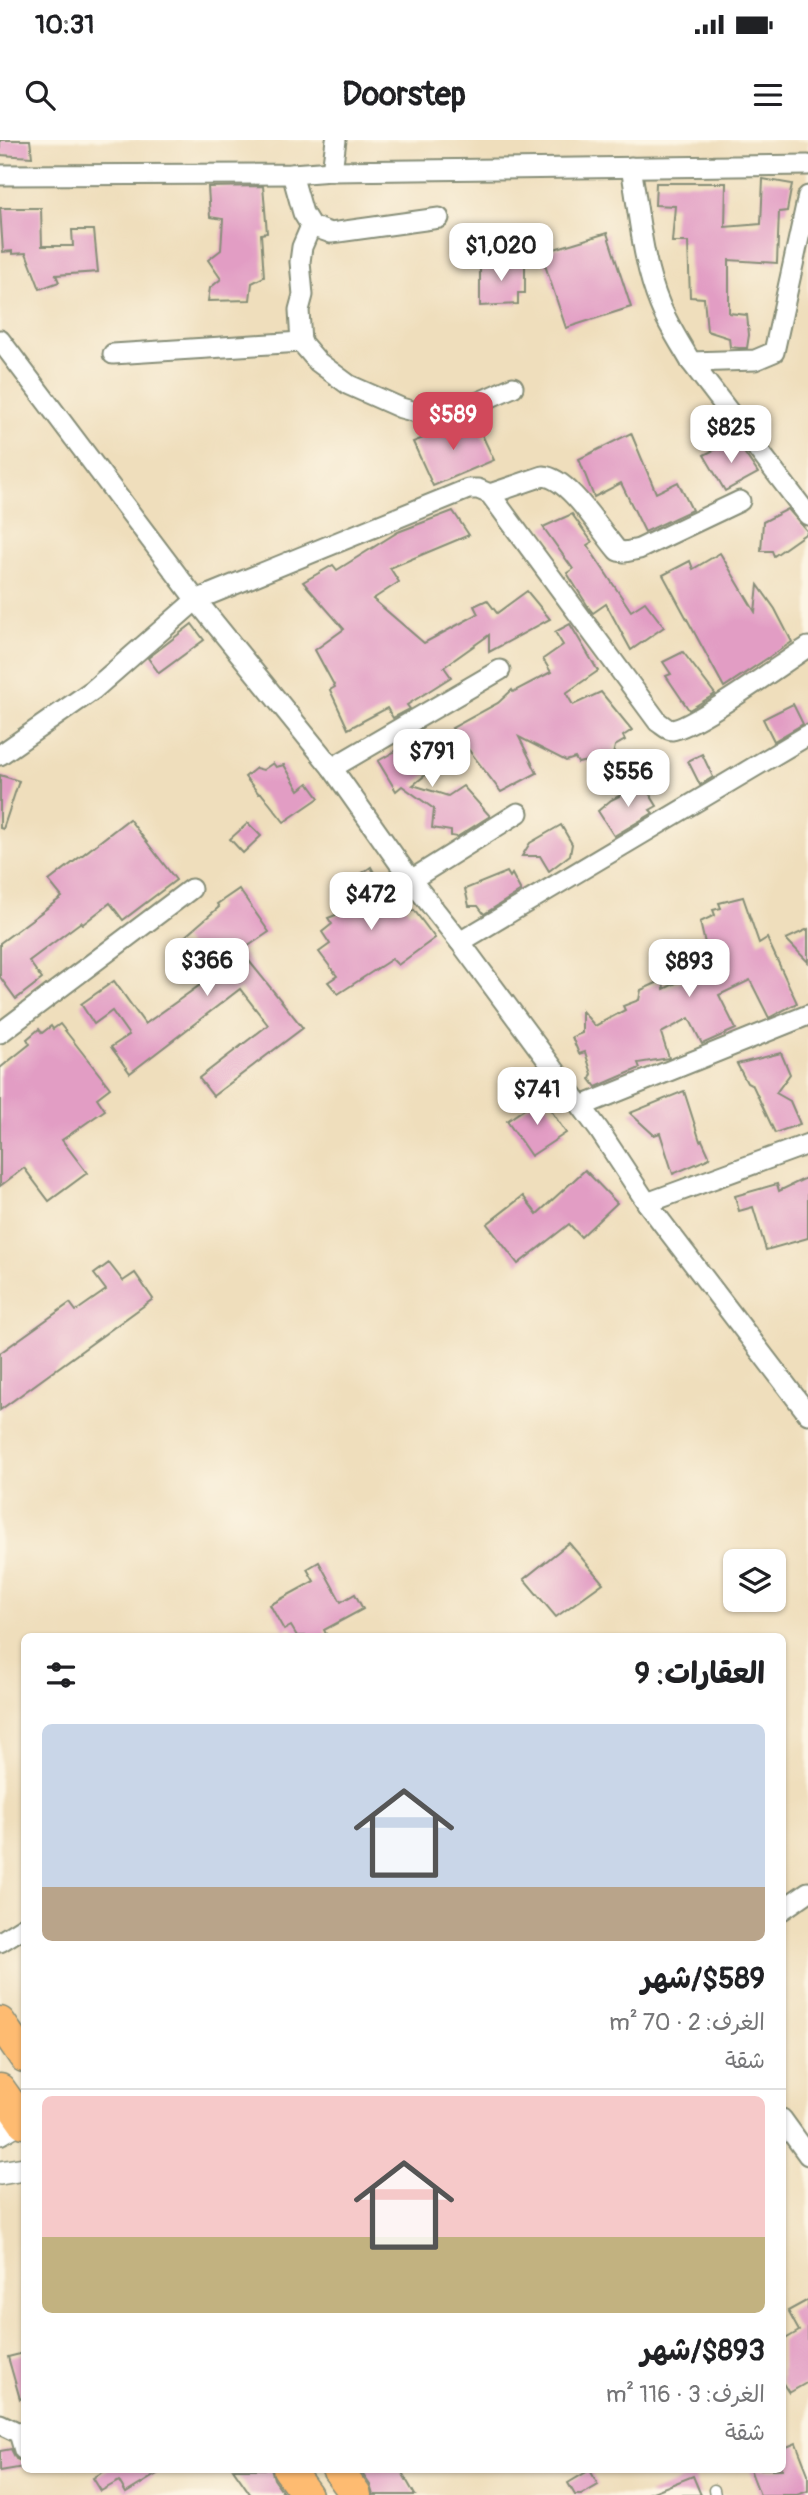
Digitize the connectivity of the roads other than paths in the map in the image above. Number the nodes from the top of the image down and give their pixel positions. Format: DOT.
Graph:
graph roads {
  1 [pos="336,140"];
  2 [pos="808,166"];
  3 [pos="631,167"];
  4 [pos="332,170"];
  5 [pos="292,174"];
  6 [pos="0,175"];
  7 [pos="808,195"];
  8 [pos="439,218"];
  9 [pos="311,226"];
  10 [pos="0,340"];
  11 [pos="301,342"];
  12 [pos="113,354"];
  13 [pos="691,362"];
  14 [pos="513,387"];
  15 [pos="490,494"];
  16 [pos="740,501"];
  17 [pos="808,515"];
  18 [pos="196,600"];
  19 [pos="808,647"];
  20 [pos="500,670"];
  21 [pos="808,735"];
  22 [pos="0,755"];
  23 [pos="332,768"];
  24 [pos="518,813"];
  25 [pos="411,880"];
  26 [pos="191,889"];
  27 [pos="460,942"];
  28 [pos="808,1015"];
  29 [pos="0,1033"];
  30 [pos="582,1106"];
  31 [pos="808,1144"];
  32 [pos="647,1203"];
  33 [pos="808,1414"];
  34 [pos="808,1892"];
  35 [pos="786,1907"];
  36 [pos="21,1929"];
  37 [pos="0,1942"];
  38 [pos="0,2022"];
  39 [pos="21,2053"];
  40 [pos="0,2089"];
  41 [pos="16,2125"];
  42 [pos="786,2125"];
  43 [pos="808,2155"];
  44 [pos="21,2170"];
  45 [pos="0,2173"];
  46 [pos="0,2424"];
  47 [pos="21,2440"];
  48 [pos="291,2473"];
  49 [pos="340,2473"];
  50 [pos="307,2495"];
  51 [pos="356,2495"];
  1 -- 4 [label="street"];
  2 -- 3 [label="street"];
  3 -- 4 [label="street"];
  3 -- 13 [label="street"];
  4 -- 5 [label="street"];
  5 -- 6 [label="street"];
  5 -- 9 [label="street"];
  7 -- 13 [label="street"];
  8 -- 9 [label="street"];
  9 -- 11 [label="street"];
  10 -- 18 [label="street"];
  11 -- 12 [label="street"];
  11 -- 14 [label="street"];
  13 -- 17 [label="street"];
  15 -- 16 [label="street"];
  15 -- 18 [label="street"];
  15 -- 19 [label="street"];
  18 -- 22 [label="street"];
  18 -- 23 [label="street"];
  20 -- 23 [label="street"];
  21 -- 27 [label="street"];
  23 -- 25 [label="street"];
  24 -- 25 [label="street"];
  25 -- 27 [label="street"];
  26 -- 29 [label="street"];
  27 -- 30 [label="street"];
  28 -- 30 [label="street"];
  30 -- 32 [label="street"];
  31 -- 32 [label="street"];
  32 -- 33 [label="street"];
  34 -- 35 [label="street"];
  36 -- 37 [label="street"];
  38 -- 39 [label="main road"];
  40 -- 41 [label="main road"];
  42 -- 43 [label="street"];
  44 -- 45 [label="street"];
  46 -- 47 [label="street"];
  48 -- 50 [label="main road"];
  49 -- 51 [label="main road"];
}
